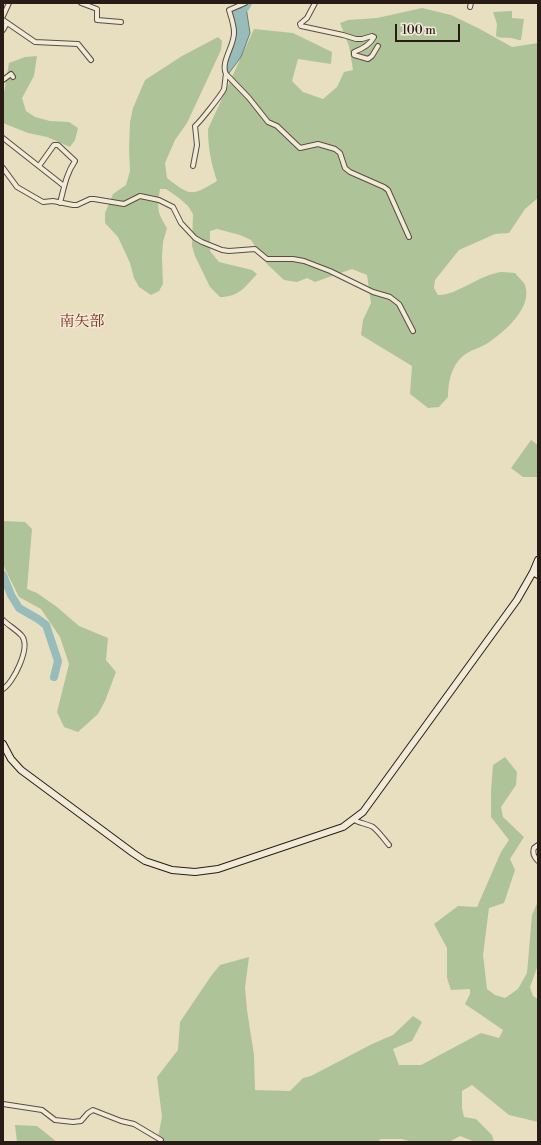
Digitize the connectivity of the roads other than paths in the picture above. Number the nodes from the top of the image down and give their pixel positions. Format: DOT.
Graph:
graph roads {
  1 [pos="9,3"];
  2 [pos="81,3"];
  3 [pos="245,3"];
  4 [pos="315,3"];
  5 [pos="3,16"];
  6 [pos="3,20"];
  7 [pos="120,22"];
  8 [pos="7,23"];
  9 [pos="3,30"];
  10 [pos="378,46"];
  11 [pos="91,60"];
  12 [pos="226,74"];
  13 [pos="13,77"];
  14 [pos="3,80"];
  15 [pos="3,138"];
  16 [pos="39,166"];
  17 [pos="193,166"];
  18 [pos="3,168"];
  19 [pos="64,186"];
  20 [pos="60,203"];
  21 [pos="409,237"];
  22 [pos="413,331"];
  23 [pos="538,560"];
  24 [pos="536,573"];
  25 [pos="3,620"];
  26 [pos="3,689"];
  27 [pos="3,744"];
  28 [pos="354,820"];
  29 [pos="389,845"];
  30 [pos="538,845"];
  31 [pos="538,861"];
  32 [pos="3,1104"];
  33 [pos="161,1140"];
  1 -- 5 [label="street"];
  2 -- 7 [label="street"];
  3 -- 12 [label="street"];
  4 -- 10 [label="street"];
  6 -- 8 [label="street"];
  8 -- 9 [label="street"];
  8 -- 11 [label="street"];
  12 -- 17 [label="street"];
  12 -- 21 [label="street"];
  13 -- 14 [label="street"];
  15 -- 16 [label="street"];
  16 -- 19 [label="street"];
  16 -- 19 [label="street"];
  18 -- 20 [label="street"];
  19 -- 20 [label="street"];
  20 -- 22 [label="street"];
  23 -- 24 [label="street"];
  24 -- 28 [label="street"];
  25 -- 26 [label="street"];
  27 -- 28 [label="street"];
  28 -- 29 [label="street"];
  30 -- 31 [label="street"];
  32 -- 33 [label="street"];
}
